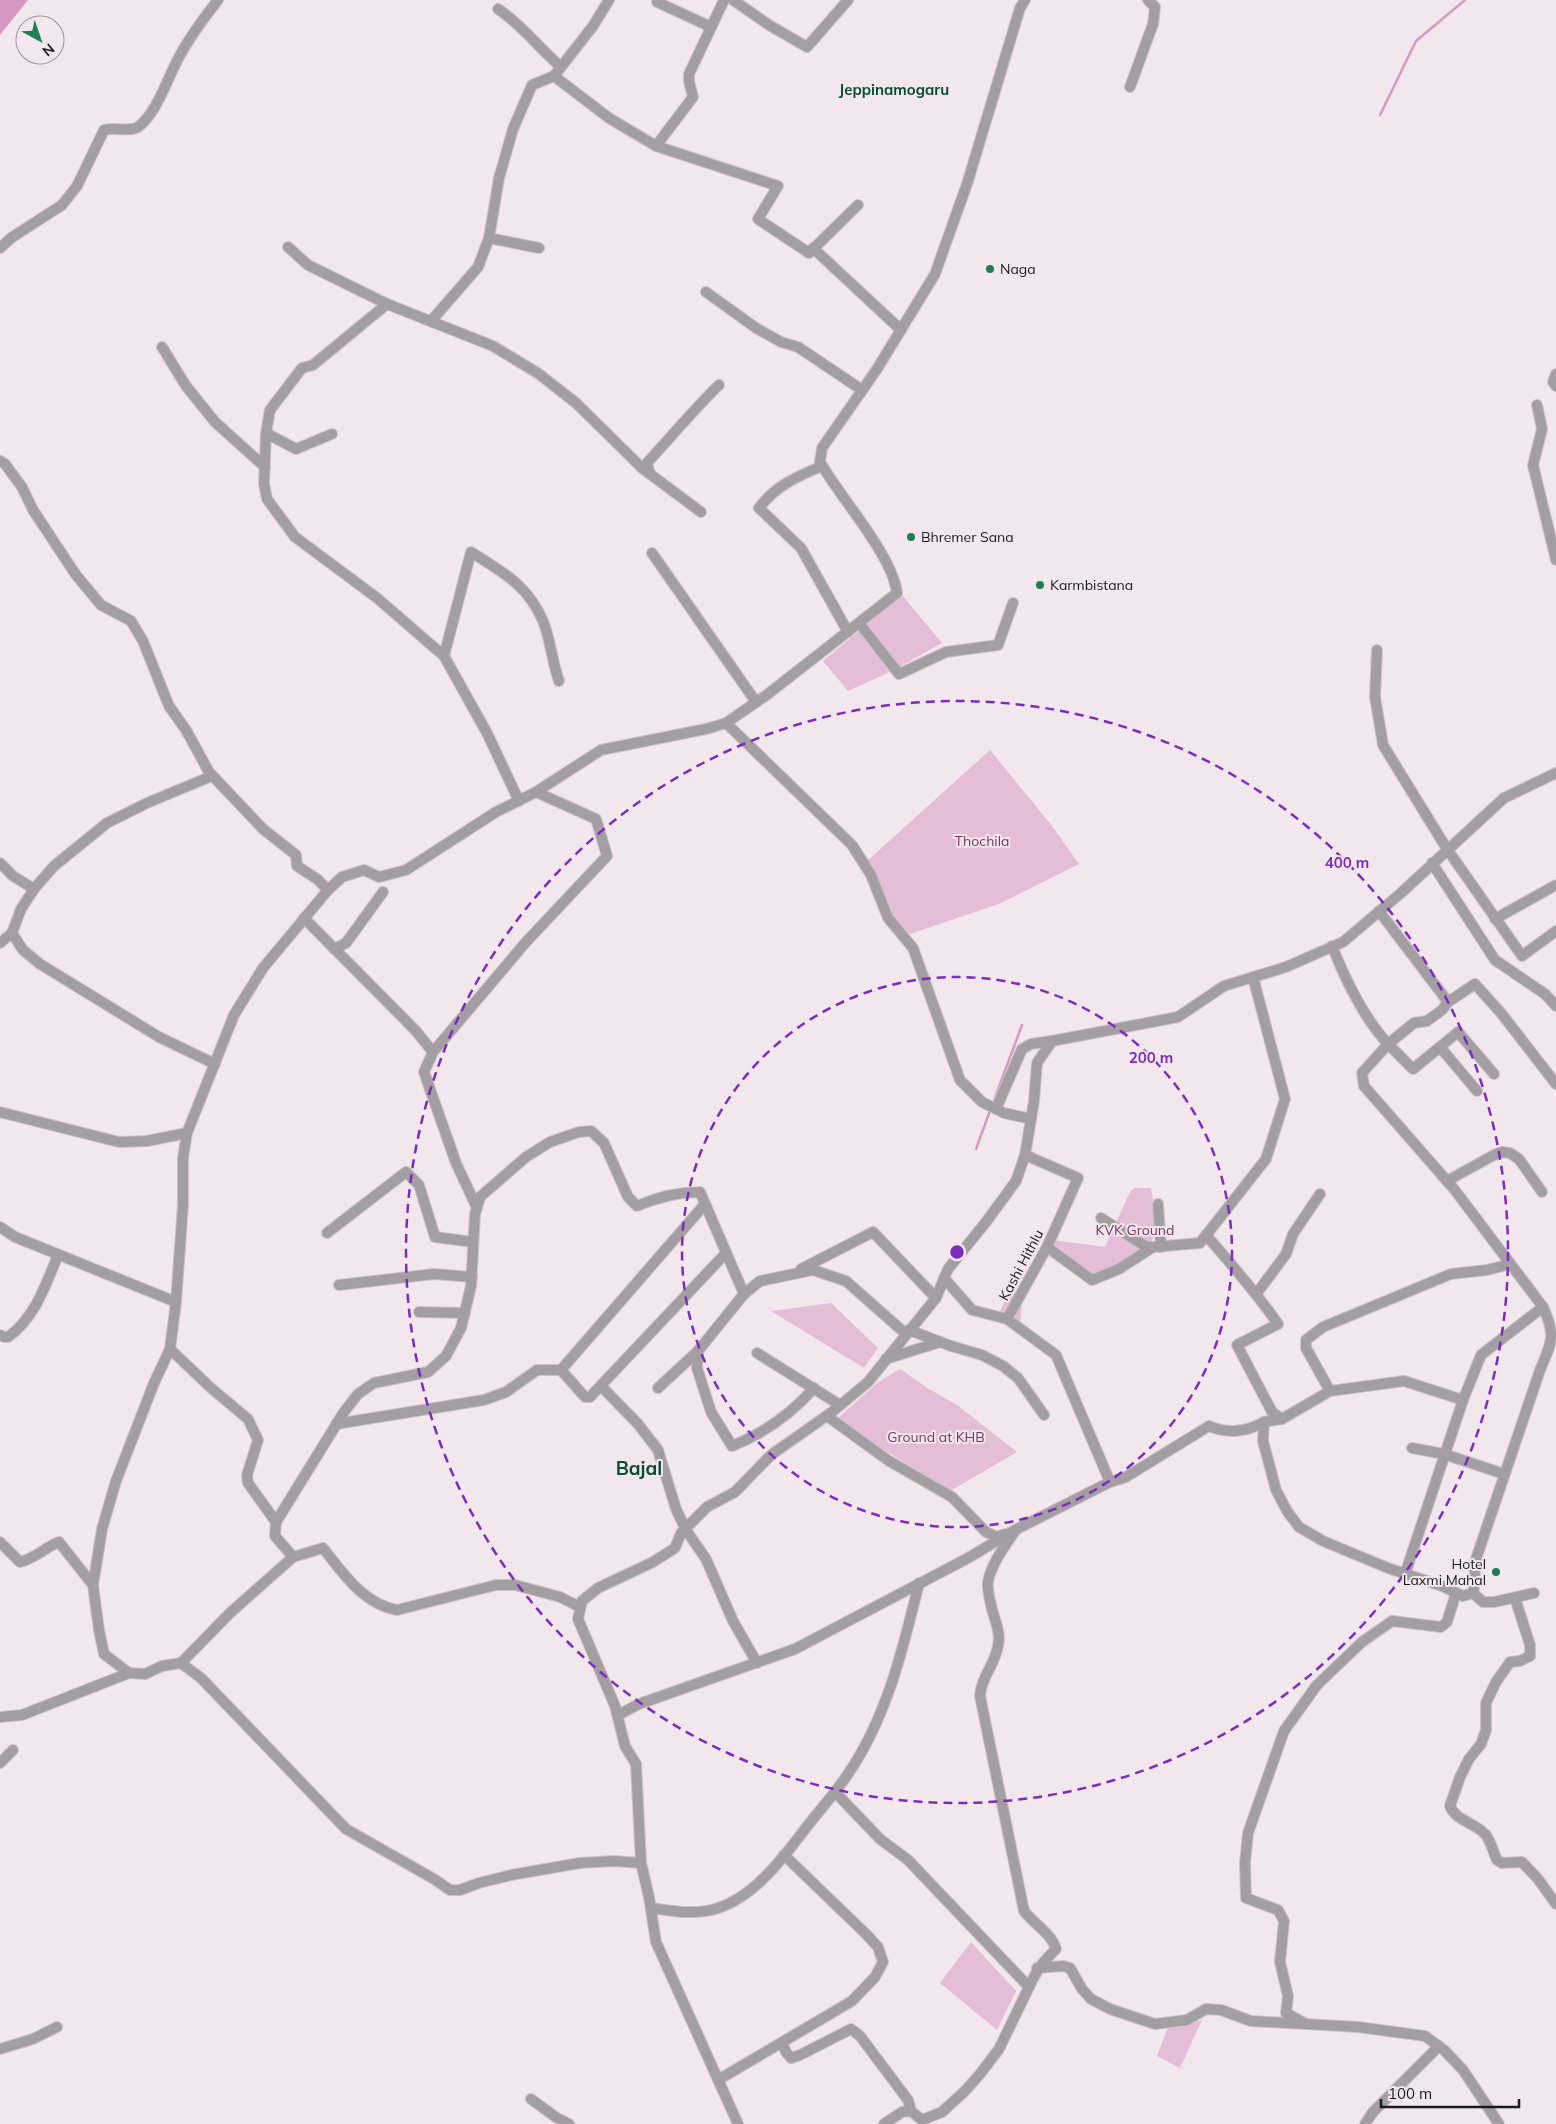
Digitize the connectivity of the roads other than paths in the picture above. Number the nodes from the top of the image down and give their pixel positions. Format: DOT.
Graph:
graph roads {
  1 [pos="218,0"];
  2 [pos="609,0"];
  3 [pos="724,0"];
  4 [pos="733,0"];
  5 [pos="848,0"];
  6 [pos="1025,0"];
  7 [pos="1148,0"];
  8 [pos="657,2"];
  9 [pos="498,9"];
  10 [pos="711,27"];
  11 [pos="561,66"];
  12 [pos="554,76"];
  13 [pos="1130,87"];
  14 [pos="656,146"];
  15 [pos="858,205"];
  16 [pos="489,238"];
  17 [pos="288,246"];
  18 [pos="0,248"];
  19 [pos="539,248"];
  20 [pos="813,248"];
  21 [pos="706,292"];
  22 [pos="387,304"];
  23 [pos="432,320"];
  24 [pos="900,330"];
  25 [pos="162,347"];
  26 [pos="1556,374"];
  27 [pos="719,385"];
  28 [pos="1556,386"];
  29 [pos="862,390"];
  30 [pos="1537,405"];
  31 [pos="266,432"];
  32 [pos="332,434"];
  33 [pos="0,461"];
  34 [pos="822,466"];
  35 [pos="265,467"];
  36 [pos="650,474"];
  37 [pos="701,512"];
  38 [pos="652,553"];
  39 [pos="1556,560"];
  40 [pos="1013,603"];
  41 [pos="859,624"];
  42 [pos="848,632"];
  43 [pos="1377,650"];
  44 [pos="444,656"];
  45 [pos="560,681"];
  46 [pos="756,702"];
  47 [pos="726,723"];
  48 [pos="1556,773"];
  49 [pos="212,776"];
  50 [pos="536,792"];
  51 [pos="519,801"];
  52 [pos="1447,850"];
  53 [pos="0,863"];
  54 [pos="1432,863"];
  55 [pos="1556,884"];
  56 [pos="34,889"];
  57 [pos="328,890"];
  58 [pos="383,892"];
  59 [pos="1379,911"];
  60 [pos="304,918"];
  61 [pos="1495,920"];
  62 [pos="1556,931"];
  63 [pos="12,933"];
  64 [pos="0,943"];
  65 [pos="1332,946"];
  66 [pos="334,949"];
  67 [pos="1253,977"];
  68 [pos="1448,1002"];
  69 [pos="1556,1006"];
  70 [pos="1052,1041"];
  71 [pos="1388,1044"];
  72 [pos="1440,1047"];
  73 [pos="433,1052"];
  74 [pos="215,1064"];
  75 [pos="1494,1074"];
  76 [pos="1556,1084"];
  77 [pos="1477,1091"];
  78 [pos="992,1107"];
  79 [pos="0,1112"];
  80 [pos="1031,1120"];
  81 [pos="187,1133"];
  82 [pos="1025,1155"];
  83 [pos="1447,1181"];
  84 [pos="1542,1192"];
  85 [pos="1320,1194"];
  86 [pos="705,1204"];
  87 [pos="1158,1204"];
  88 [pos="477,1208"];
  89 [pos="1101,1218"];
  90 [pos="0,1227"];
  91 [pos="327,1233"];
  92 [pos="1206,1235"];
  93 [pos="474,1242"];
  94 [pos="1047,1247"];
  95 [pos="1157,1247"];
  96 [pos="726,1253"];
  97 [pos="58,1255"];
  98 [pos="1510,1264"];
  99 [pos="789,1275"];
  100 [pos="472,1277"];
  101 [pos="944,1278"];
  102 [pos="339,1285"];
  103 [pos="1257,1293"];
  104 [pos="744,1294"];
  105 [pos="936,1298"];
  106 [pos="176,1302"];
  107 [pos="1542,1307"];
  108 [pos="419,1312"];
  109 [pos="1556,1313"];
  110 [pos="464,1314"];
  111 [pos="1007,1319"];
  112 [pos="1551,1324"];
  113 [pos="907,1332"];
  114 [pos="0,1335"];
  115 [pos="940,1342"];
  116 [pos="170,1349"];
  117 [pos="698,1351"];
  118 [pos="757,1353"];
  119 [pos="886,1359"];
  120 [pos="561,1370"];
  121 [pos="601,1386"];
  122 [pos="658,1388"];
  123 [pos="814,1388"];
  124 [pos="1330,1391"];
  125 [pos="1463,1400"];
  126 [pos="840,1405"];
  127 [pos="1044,1415"];
  128 [pos="826,1416"];
  129 [pos="1282,1419"];
  130 [pos="1264,1422"];
  131 [pos="336,1424"];
  132 [pos="1412,1448"];
  133 [pos="1444,1454"];
  134 [pos="1504,1474"];
  135 [pos="1110,1482"];
  136 [pos="276,1522"];
  137 [pos="686,1530"];
  138 [pos="1015,1530"];
  139 [pos="0,1542"];
  140 [pos="996,1542"];
  141 [pos="293,1557"];
  142 [pos="993,1566"];
  143 [pos="1405,1574"];
  144 [pos="919,1583"];
  145 [pos="93,1585"];
  146 [pos="1472,1593"];
  147 [pos="1534,1593"];
  148 [pos="1456,1594"];
  149 [pos="1515,1598"];
  150 [pos="580,1607"];
  151 [pos="182,1662"];
  152 [pos="757,1663"];
  153 [pos="129,1672"];
  154 [pos="618,1715"];
  155 [pos="0,1717"];
  156 [pos="13,1750"];
  157 [pos="0,1763"];
  158 [pos="835,1792"];
  159 [pos="784,1855"];
  160 [pos="641,1863"];
  161 [pos="1556,1904"];
  162 [pos="651,1908"];
  163 [pos="1037,1968"];
  164 [pos="1029,1987"];
  165 [pos="1306,2024"];
  166 [pos="57,2027"];
  167 [pos="782,2043"];
  168 [pos="1439,2046"];
  169 [pos="0,2049"];
  170 [pos="718,2080"];
  171 [pos="531,2098"];
  172 [pos="911,2111"];
  173 [pos="569,2124"];
  174 [pos="738,2124"];
  175 [pos="884,2124"];
  176 [pos="1365,2124"];
  177 [pos="1499,2124"];
  1 -- 18 [label="street"];
  2 -- 11 [label="street"];
  3 -- 10 [label="street"];
  4 -- 5 [label="street"];
  6 -- 24 [label="street"];
  7 -- 13 [label="street"];
  8 -- 10 [label="street"];
  9 -- 11 [label="street"];
  10 -- 14 [label="street"];
  11 -- 12 [label="street"];
  12 -- 14 [label="street"];
  12 -- 16 [label="street"];
  14 -- 20 [label="street"];
  15 -- 20 [label="street"];
  16 -- 19 [label="street"];
  16 -- 23 [label="street"];
  17 -- 22 [label="street"];
  20 -- 24 [label="street"];
  21 -- 29 [label="street"];
  22 -- 23 [label="street"];
  22 -- 31 [label="street"];
  23 -- 36 [label="street"];
  24 -- 29 [label="street"];
  25 -- 35 [label="street"];
  26 -- 28 [label="street"];
  27 -- 36 [label="street"];
  29 -- 34 [label="street"];
  30 -- 39 [label="street"];
  31 -- 32 [label="street"];
  31 -- 35 [label="street"];
  33 -- 49 [label="street"];
  34 -- 41 [label="street"];
  34 -- 42 [label="street"];
  35 -- 44 [label="street"];
  36 -- 37 [label="street"];
  38 -- 46 [label="street"];
  40 -- 41 [label="street"];
  41 -- 42 [label="street"];
  42 -- 46 [label="street"];
  43 -- 52 [label="street"];
  44 -- 45 [label="street"];
  44 -- 51 [label="street"];
  46 -- 47 [label="street"];
  47 -- 50 [label="street"];
  47 -- 78 [label="street"];
  48 -- 52 [label="street"];
  49 -- 56 [label="street"];
  49 -- 57 [label="street"];
  50 -- 51 [label="street"];
  50 -- 73 [label="street"];
  51 -- 57 [label="street"];
  52 -- 54 [label="street"];
  52 -- 61 [label="street"];
  53 -- 56 [label="street"];
  54 -- 59 [label="street"];
  54 -- 69 [label="street"];
  55 -- 61 [label="street"];
  56 -- 63 [label="street"];
  57 -- 60 [label="street"];
  58 -- 66 [label="street"];
  59 -- 65 [label="street"];
  59 -- 68 [label="street"];
  60 -- 66 [label="street"];
  60 -- 74 [label="street"];
  61 -- 62 [label="street"];
  63 -- 64 [label="street"];
  63 -- 74 [label="street"];
  65 -- 67 [label="street"];
  65 -- 71 [label="street"];
  66 -- 73 [label="street"];
  67 -- 70 [label="street"];
  67 -- 92 [label="street"];
  68 -- 71 [label="street"];
  68 -- 76 [label="street"];
  70 -- 78 [label="street"];
  70 -- 80 [label="street"];
  71 -- 72 [label="street"];
  71 -- 83 [label="street"];
  72 -- 75 [label="street"];
  72 -- 77 [label="street"];
  73 -- 88 [label="street"];
  74 -- 81 [label="street"];
  78 -- 80 [label="street"];
  79 -- 81 [label="street"];
  80 -- 82 [label="street"];
  81 -- 106 [label="street"];
  82 -- 94 [label="street, Kashi Hithlu"];
  82 -- 101 [label="street"];
  83 -- 84 [label="street"];
  83 -- 98 [label="street"];
  85 -- 103 [label="street"];
  86 -- 88 [label="street"];
  86 -- 96 [label="street"];
  86 -- 120 [label="street"];
  87 -- 95 [label="street"];
  88 -- 93 [label="street"];
  89 -- 95 [label="street"];
  90 -- 97 [label="street"];
  91 -- 93 [label="street"];
  92 -- 95 [label="street"];
  92 -- 103 [label="street"];
  93 -- 100 [label="street"];
  94 -- 95 [label="street"];
  94 -- 111 [label="street, Kashi Hithlu"];
  96 -- 104 [label="street"];
  96 -- 121 [label="street"];
  97 -- 106 [label="street"];
  97 -- 114 [label="street"];
  98 -- 107 [label="street"];
  98 -- 124 [label="street"];
  99 -- 104 [label="street"];
  99 -- 105 [label="street"];
  99 -- 113 [label="street"];
  100 -- 102 [label="street"];
  100 -- 110 [label="street"];
  101 -- 105 [label="street"];
  101 -- 111 [label="street"];
  103 -- 129 [label="street"];
  104 -- 117 [label="street"];
  105 -- 113 [label="street"];
  106 -- 116 [label="street"];
  107 -- 112 [label="street"];
  107 -- 125 [label="street"];
  108 -- 110 [label="street"];
  109 -- 112 [label="street"];
  110 -- 131 [label="street"];
  111 -- 135 [label="street, Kashi Hithlu"];
  112 -- 134 [label="street"];
  113 -- 115 [label="street"];
  113 -- 119 [label="street"];
  115 -- 119 [label="street"];
  115 -- 127 [label="street"];
  116 -- 136 [label="street"];
  116 -- 145 [label="street"];
  117 -- 122 [label="street"];
  117 -- 123 [label="street"];
  118 -- 123 [label="street"];
  119 -- 126 [label="street"];
  120 -- 121 [label="street"];
  120 -- 131 [label="street"];
  121 -- 137 [label="street"];
  123 -- 126 [label="street"];
  124 -- 125 [label="street"];
  124 -- 129 [label="street"];
  125 -- 133 [label="street"];
  126 -- 128 [label="street"];
  128 -- 137 [label="street"];
  128 -- 138 [label="street"];
  129 -- 130 [label="street"];
  130 -- 135 [label="street"];
  130 -- 143 [label="street"];
  131 -- 136 [label="street"];
  132 -- 133 [label="street"];
  133 -- 134 [label="street"];
  133 -- 143 [label="street"];
  134 -- 146 [label="street"];
  135 -- 138 [label="street"];
  136 -- 141 [label="street"];
  137 -- 150 [label="street"];
  137 -- 152 [label="street"];
  138 -- 140 [label="street"];
  138 -- 142 [label="street"];
  139 -- 145 [label="street"];
  140 -- 142 [label="street"];
  140 -- 144 [label="street"];
  141 -- 150 [label="street"];
  141 -- 151 [label="street"];
  142 -- 163 [label="street"];
  143 -- 148 [label="street"];
  144 -- 152 [label="street"];
  144 -- 158 [label="street"];
  145 -- 153 [label="street"];
  146 -- 148 [label="street"];
  146 -- 149 [label="street"];
  147 -- 149 [label="street"];
  148 -- 165 [label="street"];
  149 -- 161 [label="street"];
  150 -- 154 [label="street"];
  151 -- 153 [label="street"];
  151 -- 160 [label="street"];
  152 -- 154 [label="street"];
  153 -- 155 [label="street"];
  154 -- 160 [label="street"];
  156 -- 157 [label="street"];
  158 -- 159 [label="street"];
  158 -- 164 [label="street"];
  159 -- 162 [label="street"];
  159 -- 167 [label="street"];
  160 -- 162 [label="street"];
  162 -- 170 [label="street"];
  163 -- 164 [label="street"];
  163 -- 165 [label="street"];
  164 -- 172 [label="street"];
  165 -- 168 [label="street"];
  166 -- 169 [label="street"];
  167 -- 170 [label="street"];
  167 -- 172 [label="street"];
  168 -- 176 [label="street"];
  168 -- 177 [label="street"];
  170 -- 174 [label="street"];
  171 -- 173 [label="street"];
  172 -- 175 [label="street"];
}
